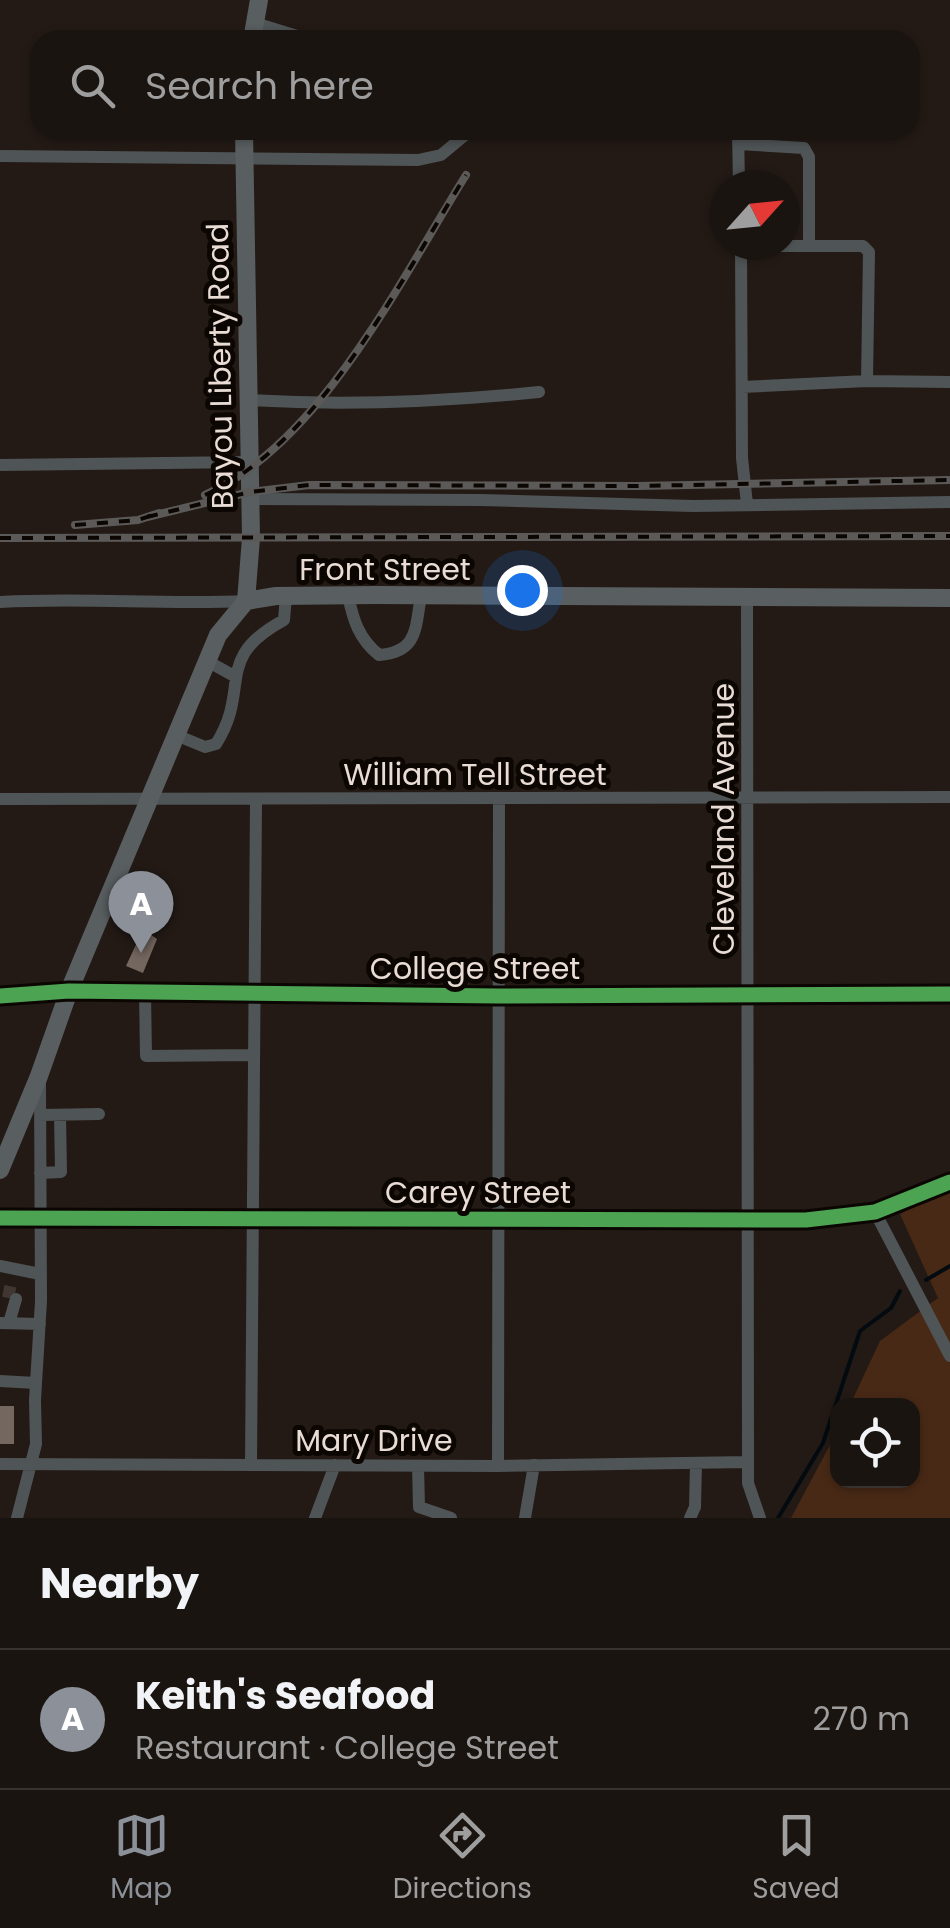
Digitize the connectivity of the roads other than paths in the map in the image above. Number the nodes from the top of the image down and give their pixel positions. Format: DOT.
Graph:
graph roads {
  1 [pos="260,0"];
  2 [pos="254,30"];
  3 [pos="244,140"];
  4 [pos="459,140"];
  5 [pos="738,140"];
  6 [pos="756,140"];
  7 [pos="0,156"];
  8 [pos="243,158"];
  9 [pos="739,170"];
  10 [pos="800,246"];
  11 [pos="809,246"];
  12 [pos="741,260"];
  13 [pos="868,381"];
  14 [pos="950,382"];
  15 [pos="742,387"];
  16 [pos="539,392"];
  17 [pos="248,400"];
  18 [pos="248,462"];
  19 [pos="0,465"];
  20 [pos="249,499"];
  21 [pos="950,502"];
  22 [pos="747,504"];
  23 [pos="286,596"];
  24 [pos="348,596"];
  25 [pos="421,596"];
  26 [pos="748,598"];
  27 [pos="950,598"];
  28 [pos="246,601"];
  29 [pos="0,602"];
  30 [pos="206,662"];
  31 [pos="236,678"];
  32 [pos="176,734"];
  33 [pos="150,797"];
  34 [pos="950,797"];
  35 [pos="748,798"];
  36 [pos="0,799"];
  37 [pos="500,799"];
  38 [pos="256,800"];
  39 [pos="69,991"];
  40 [pos="145,993"];
  41 [pos="252,994"];
  42 [pos="748,994"];
  43 [pos="950,994"];
  44 [pos="0,996"];
  45 [pos="498,996"];
  46 [pos="252,1055"];
  47 [pos="40,1076"];
  48 [pos="100,1114"];
  49 [pos="40,1115"];
  50 [pos="60,1115"];
  51 [pos="0,1170"];
  52 [pos="40,1173"];
  53 [pos="950,1182"];
  54 [pos="876,1212"];
  55 [pos="0,1218"];
  56 [pos="40,1219"];
  57 [pos="251,1219"];
  58 [pos="499,1219"];
  59 [pos="748,1219"];
  60 [pos="0,1266"];
  61 [pos="40,1274"];
  62 [pos="11,1299"];
  63 [pos="40,1324"];
  64 [pos="950,1356"];
  65 [pos="0,1381"];
  66 [pos="36,1383"];
  67 [pos="748,1462"];
  68 [pos="696,1463"];
  69 [pos="0,1464"];
  70 [pos="33,1464"];
  71 [pos="251,1464"];
  72 [pos="336,1465"];
  73 [pos="418,1466"];
  74 [pos="498,1466"];
  75 [pos="534,1466"];
  76 [pos="17,1518"];
  77 [pos="316,1518"];
  78 [pos="451,1518"];
  79 [pos="525,1518"];
  80 [pos="690,1518"];
  81 [pos="760,1518"];
  1 -- 2 [label="main road"];
  3 -- 8 [label="main road, Bayou Liberty Road"];
  4 -- 8 [label="street"];
  5 -- 9 [label="street"];
  6 -- 11 [label="street"];
  7 -- 8 [label="street"];
  8 -- 17 [label="main road, Bayou Liberty Road"];
  10 -- 11 [label="street"];
  11 -- 13 [label="street"];
  12 -- 15 [label="street"];
  13 -- 14 [label="street"];
  13 -- 15 [label="street"];
  15 -- 22 [label="street"];
  16 -- 17 [label="street"];
  17 -- 18 [label="main road, Bayou Liberty Road"];
  18 -- 19 [label="street"];
  18 -- 20 [label="main road, Bayou Liberty Road"];
  20 -- 22 [label="street"];
  20 -- 28 [label="main road, Bayou Liberty Road"];
  21 -- 22 [label="street"];
  23 -- 24 [label="main road, Front Street"];
  23 -- 28 [label="main road, Front Street"];
  23 -- 31 [label="street"];
  24 -- 25 [label="main road, Front Street"];
  24 -- 25 [label="street"];
  25 -- 26 [label="main road, Front Street"];
  26 -- 27 [label="main road, Front Street"];
  26 -- 35 [label="street, Cleveland Avenue"];
  28 -- 29 [label="street, Front Street"];
  28 -- 30 [label="main road"];
  30 -- 31 [label="street"];
  30 -- 32 [label="main road"];
  31 -- 32 [label="street"];
  32 -- 33 [label="main road"];
  33 -- 36 [label="street, William Tell Street"];
  33 -- 38 [label="street, William Tell Street"];
  33 -- 39 [label="main road"];
  34 -- 35 [label="street, William Tell Street"];
  35 -- 37 [label="street, William Tell Street"];
  35 -- 42 [label="street, Cleveland Avenue"];
  37 -- 38 [label="street, William Tell Street"];
  37 -- 45 [label="street"];
  38 -- 41 [label="street"];
  39 -- 40 [label="street, College Street"];
  39 -- 44 [label="street, College Street"];
  39 -- 47 [label="main road"];
  40 -- 41 [label="street, College Street"];
  40 -- 46 [label="street"];
  41 -- 45 [label="street, College Street"];
  41 -- 46 [label="street"];
  42 -- 43 [label="street, College Street"];
  42 -- 45 [label="street, College Street"];
  42 -- 59 [label="street, Cleveland Avenue"];
  45 -- 58 [label="street"];
  46 -- 57 [label="street"];
  47 -- 49 [label="street"];
  47 -- 51 [label="main road"];
  48 -- 50 [label="street"];
  49 -- 50 [label="street"];
  49 -- 52 [label="street"];
  50 -- 52 [label="street"];
  52 -- 56 [label="street"];
  53 -- 54 [label="street, Carey Street"];
  54 -- 59 [label="street, Carey Street"];
  54 -- 64 [label="street"];
  55 -- 56 [label="street, Carey Street"];
  56 -- 57 [label="street, Carey Street"];
  56 -- 61 [label="street"];
  57 -- 58 [label="street, Carey Street"];
  57 -- 71 [label="street"];
  58 -- 59 [label="street, Carey Street"];
  58 -- 74 [label="street"];
  59 -- 67 [label="street, Cleveland Avenue"];
  60 -- 62 [label="street"];
  61 -- 62 [label="street"];
  61 -- 63 [label="street"];
  62 -- 63 [label="street"];
  63 -- 66 [label="street"];
  65 -- 66 [label="street"];
  66 -- 70 [label="street"];
  67 -- 68 [label="street, Mary Drive"];
  67 -- 81 [label="street, Cleveland Avenue"];
  68 -- 75 [label="street, Mary Drive"];
  68 -- 80 [label="street"];
  69 -- 70 [label="street, Mary Drive"];
  70 -- 71 [label="street, Mary Drive"];
  70 -- 76 [label="street"];
  71 -- 72 [label="street, Mary Drive"];
  72 -- 73 [label="street, Mary Drive"];
  72 -- 77 [label="street"];
  73 -- 74 [label="street, Mary Drive"];
  73 -- 78 [label="street"];
  74 -- 75 [label="street, Mary Drive"];
  75 -- 79 [label="street"];
}
